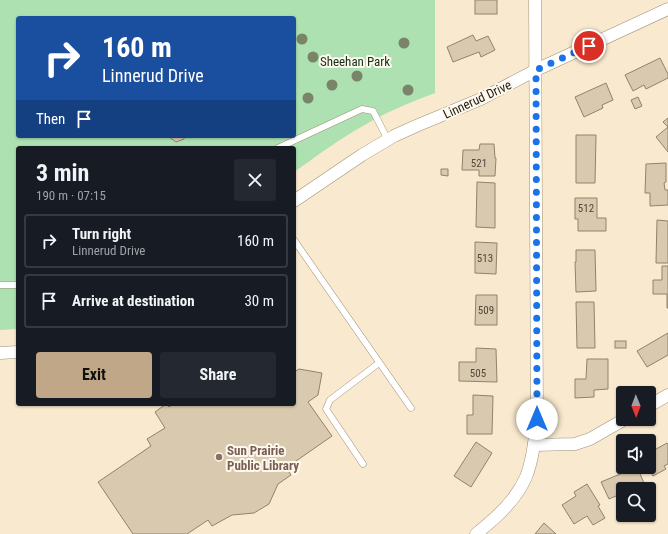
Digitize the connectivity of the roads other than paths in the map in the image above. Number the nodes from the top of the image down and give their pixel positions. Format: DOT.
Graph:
graph roads {
  1 [pos="535,0"];
  2 [pos="668,9"];
  3 [pos="536,70"];
  4 [pos="388,140"];
  5 [pos="282,146"];
  6 [pos="296,200"];
  7 [pos="296,243"];
  8 [pos="0,285"];
  9 [pos="16,285"];
  10 [pos="16,352"];
  11 [pos="0,353"];
  12 [pos="379,363"];
  13 [pos="668,395"];
  14 [pos="656,402"];
  15 [pos="411,408"];
  16 [pos="616,425"];
  17 [pos="534,445"];
  18 [pos="363,464"];
  19 [pos="476,534"];
  1 -- 3 [label="street"];
  2 -- 3 [label="street, Linnerud Drive"];
  3 -- 4 [label="street, Linnerud Drive"];
  3 -- 17 [label="street"];
  4 -- 5 [label="lane"];
  4 -- 6 [label="street, Linnerud Drive"];
  7 -- 12 [label="lane"];
  8 -- 9 [label="lane"];
  10 -- 11 [label="street"];
  12 -- 15 [label="lane"];
  12 -- 18 [label="lane"];
  13 -- 14 [label="street"];
  16 -- 17 [label="street"];
  17 -- 19 [label="street"];
}
